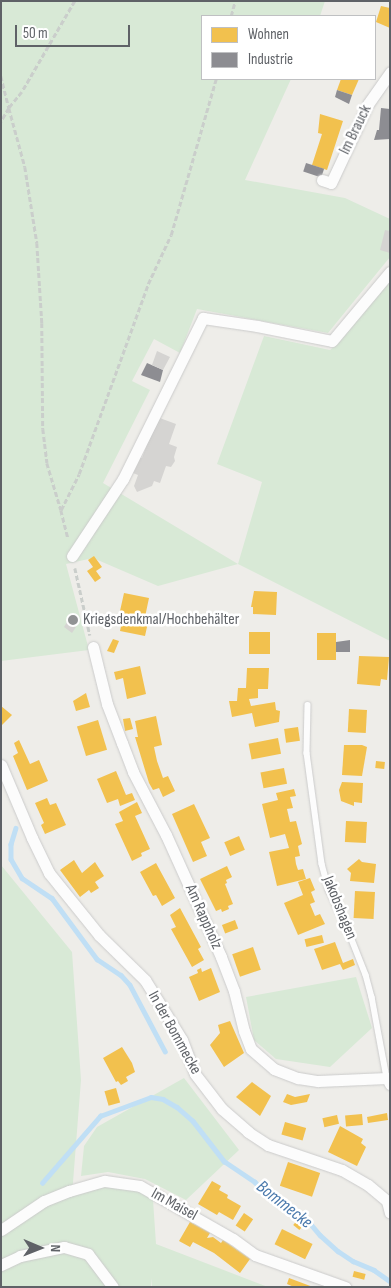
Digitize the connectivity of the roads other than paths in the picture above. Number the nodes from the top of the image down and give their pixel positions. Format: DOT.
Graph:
graph roads {
  1 [pos="390,72"];
  2 [pos="322,180"];
  3 [pos="390,272"];
  4 [pos="72,556"];
  5 [pos="93,647"];
  6 [pos="308,705"];
  7 [pos="1,765"];
  8 [pos="388,1081"];
  9 [pos="388,1198"];
  10 [pos="390,1213"];
  11 [pos="1,1230"];
  12 [pos="1,1265"];
  13 [pos="113,1287"];
  14 [pos="345,1287"];
  1 -- 2 [label="street, Im Brauck"];
  3 -- 4 [label="street"];
  5 -- 8 [label="street, Am Rappholz"];
  6 -- 8 [label="lane, Jakobshagen"];
  7 -- 9 [label="street, In der Bommecke"];
  9 -- 10 [label="street, In der Bommecke"];
  11 -- 14 [label="street, Im Maisel"];
  12 -- 13 [label="street"];
}
